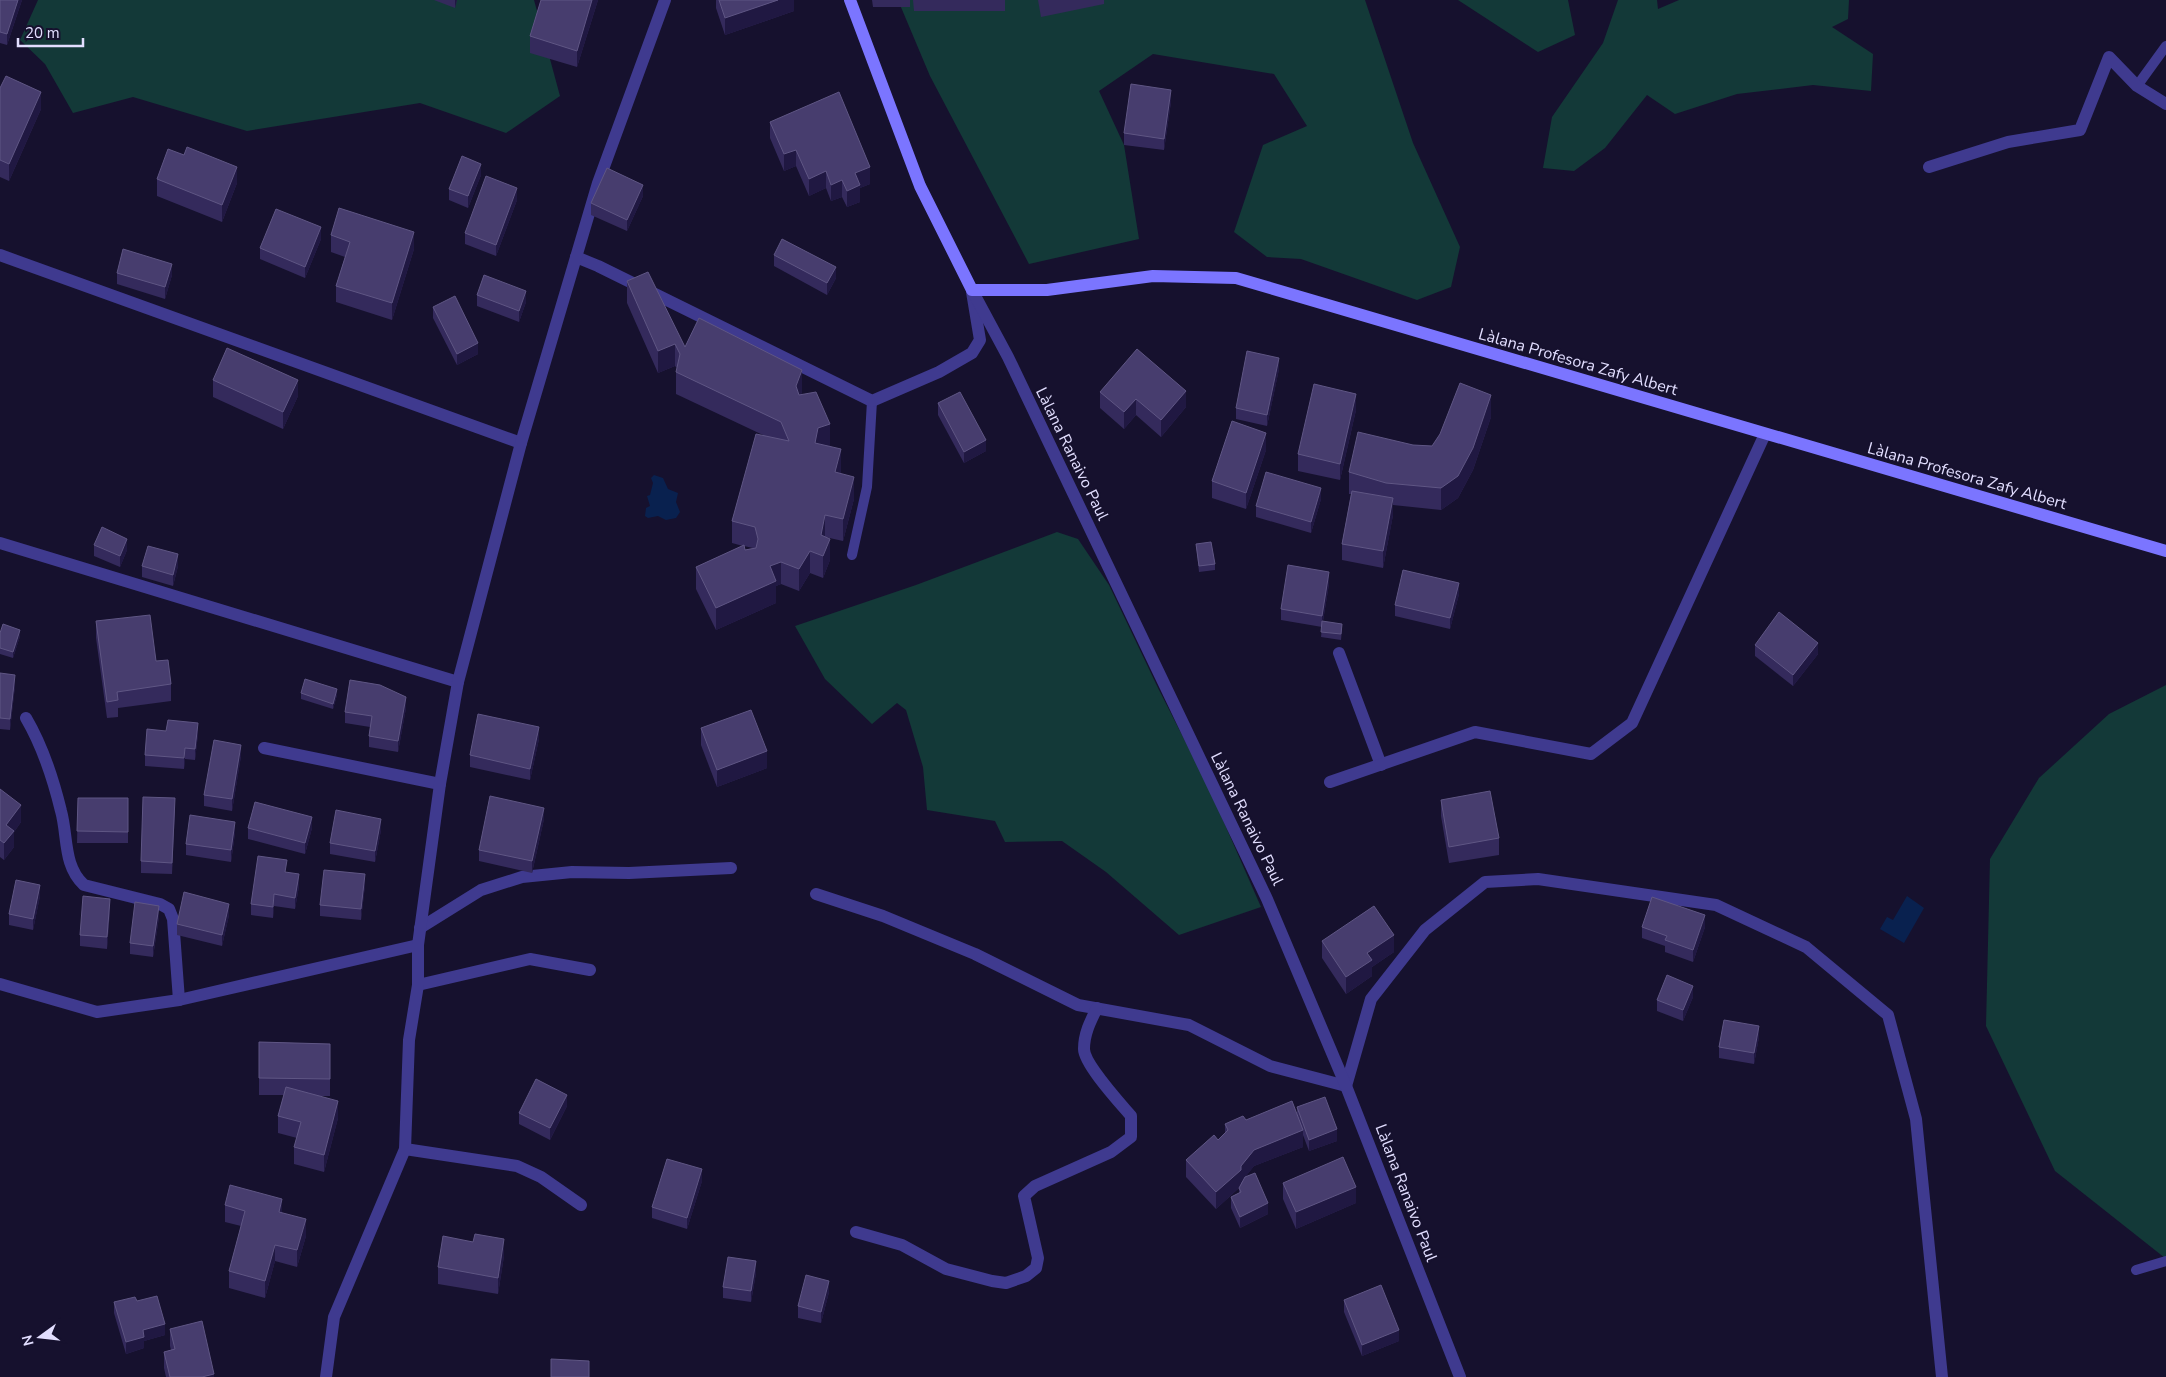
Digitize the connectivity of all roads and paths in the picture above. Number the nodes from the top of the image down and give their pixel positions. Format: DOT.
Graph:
graph roads {
  1 [pos="665,0"];
  2 [pos="850,0"];
  3 [pos="2166,46"];
  4 [pos="2137,86"];
  5 [pos="2166,104"];
  6 [pos="1929,167"];
  7 [pos="0,255"];
  8 [pos="576,257"];
  9 [pos="972,290"];
  10 [pos="872,401"];
  11 [pos="1765,434"];
  12 [pos="521,443"];
  13 [pos="0,543"];
  14 [pos="2166,552"];
  15 [pos="852,555"];
  16 [pos="1339,652"];
  17 [pos="458,682"];
  18 [pos="26,718"];
  19 [pos="264,748"];
  20 [pos="1381,764"];
  21 [pos="1330,782"];
  22 [pos="440,784"];
  23 [pos="731,868"];
  24 [pos="816,894"];
  25 [pos="420,928"];
  26 [pos="418,945"];
  27 [pos="590,970"];
  28 [pos="0,984"];
  29 [pos="418,985"];
  30 [pos="179,1000"];
  31 [pos="1096,1008"];
  32 [pos="1346,1086"];
  33 [pos="405,1149"];
  34 [pos="582,1205"];
  35 [pos="856,1232"];
  36 [pos="2166,1261"];
  37 [pos="2136,1270"];
  38 [pos="326,1377"];
  39 [pos="1460,1377"];
  40 [pos="1942,1377"];
  1 -- 8 [label="street"];
  2 -- 9 [label="main road"];
  3 -- 4 [label="lane"];
  4 -- 5 [label="street"];
  4 -- 6 [label="street"];
  7 -- 12 [label="street"];
  8 -- 10 [label="street"];
  8 -- 12 [label="street"];
  9 -- 10 [label="street"];
  9 -- 11 [label="main road, Làlana Profesora Zafy Albert"];
  9 -- 32 [label="street, Làlana Ranaivo Paul"];
  10 -- 15 [label="lane"];
  11 -- 14 [label="main road, Làlana Profesora Zafy Albert"];
  11 -- 20 [label="street"];
  12 -- 17 [label="street"];
  13 -- 17 [label="street"];
  16 -- 20 [label="street"];
  17 -- 22 [label="street"];
  18 -- 30 [label="street"];
  19 -- 22 [label="street"];
  20 -- 21 [label="street"];
  22 -- 25 [label="street"];
  23 -- 25 [label="street"];
  24 -- 31 [label="street"];
  25 -- 26 [label="street"];
  26 -- 29 [label="street"];
  26 -- 30 [label="street"];
  27 -- 29 [label="street"];
  28 -- 30 [label="street"];
  29 -- 33 [label="street"];
  31 -- 32 [label="street"];
  31 -- 35 [label="street"];
  32 -- 39 [label="street, Làlana Ranaivo Paul"];
  32 -- 40 [label="street"];
  33 -- 34 [label="street"];
  33 -- 38 [label="street"];
  36 -- 37 [label="lane"];
}
